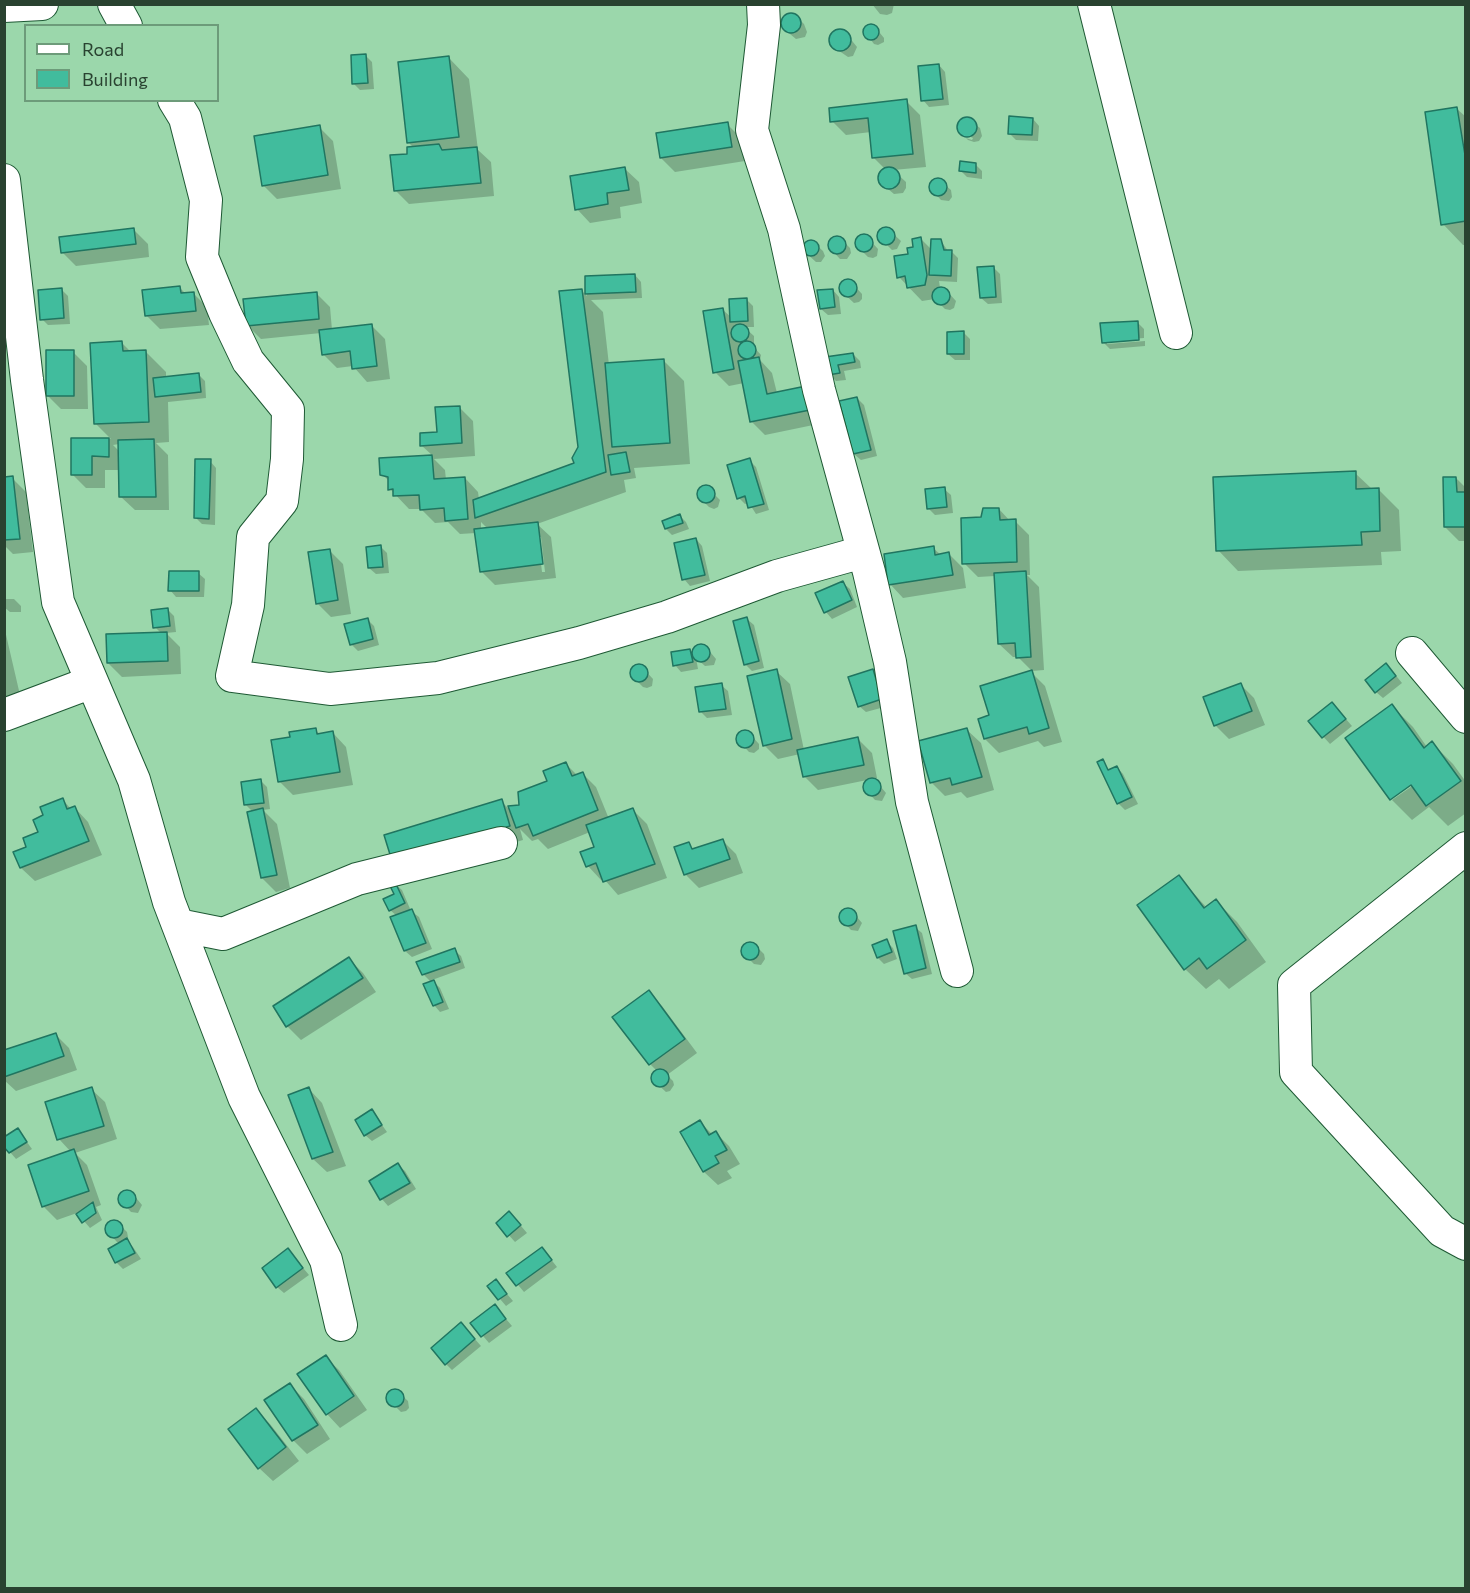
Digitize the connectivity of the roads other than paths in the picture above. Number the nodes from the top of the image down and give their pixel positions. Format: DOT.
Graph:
graph roads {
  1 [pos="42,4"];
  2 [pos="114,4"];
  3 [pos="763,4"];
  4 [pos="1094,4"];
  5 [pos="4,6"];
  6 [pos="125,24"];
  7 [pos="175,102"];
  8 [pos="4,180"];
  9 [pos="1176,333"];
  10 [pos="863,552"];
  11 [pos="1412,653"];
  12 [pos="92,682"];
  13 [pos="4,715"];
  14 [pos="1466,717"];
  15 [pos="501,843"];
  16 [pos="1466,848"];
  17 [pos="178,925"];
  18 [pos="957,971"];
  19 [pos="1466,1244"];
  20 [pos="341,1325"];
  1 -- 5 [label="street"];
  2 -- 6 [label="street"];
  3 -- 10 [label="street"];
  4 -- 9 [label="street"];
  7 -- 10 [label="street"];
  8 -- 12 [label="street"];
  10 -- 18 [label="street"];
  11 -- 14 [label="street"];
  12 -- 13 [label="street"];
  12 -- 17 [label="street"];
  15 -- 17 [label="street"];
  16 -- 19 [label="street"];
  17 -- 20 [label="street"];
}
